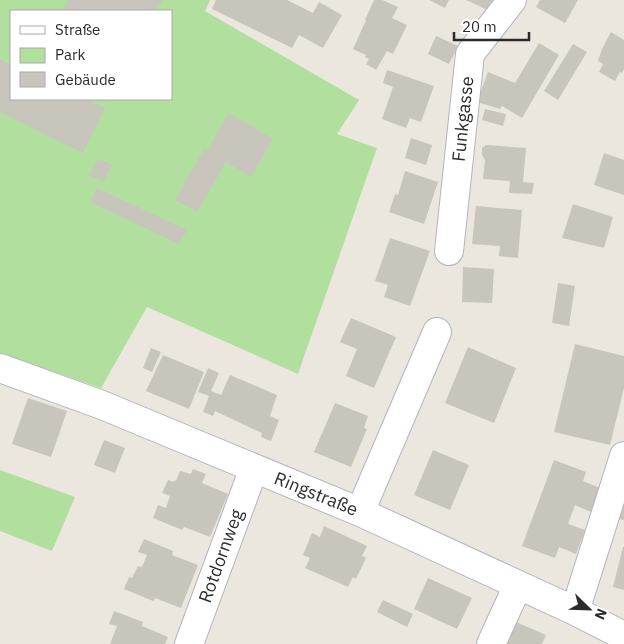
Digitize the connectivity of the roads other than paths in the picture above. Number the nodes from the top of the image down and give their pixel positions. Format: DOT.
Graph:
graph roads {
  1 [pos="512,0"];
  2 [pos="449,251"];
  3 [pos="437,332"];
  4 [pos="0,368"];
  5 [pos="624,456"];
  6 [pos="254,468"];
  7 [pos="360,512"];
  8 [pos="518,585"];
  9 [pos="575,611"];
  10 [pos="624,636"];
  11 [pos="189,644"];
  12 [pos="491,644"];
  1 -- 2 [label="street, Funkgasse"];
  3 -- 7 [label="street"];
  4 -- 6 [label="street, Ringstraße"];
  5 -- 9 [label="street"];
  6 -- 7 [label="street, Ringstraße"];
  6 -- 11 [label="street, Rotdornweg"];
  7 -- 8 [label="street, Ringstraße"];
  8 -- 9 [label="street, Ringstraße"];
  8 -- 12 [label="street"];
  9 -- 10 [label="street, Ringstraße"];
}
